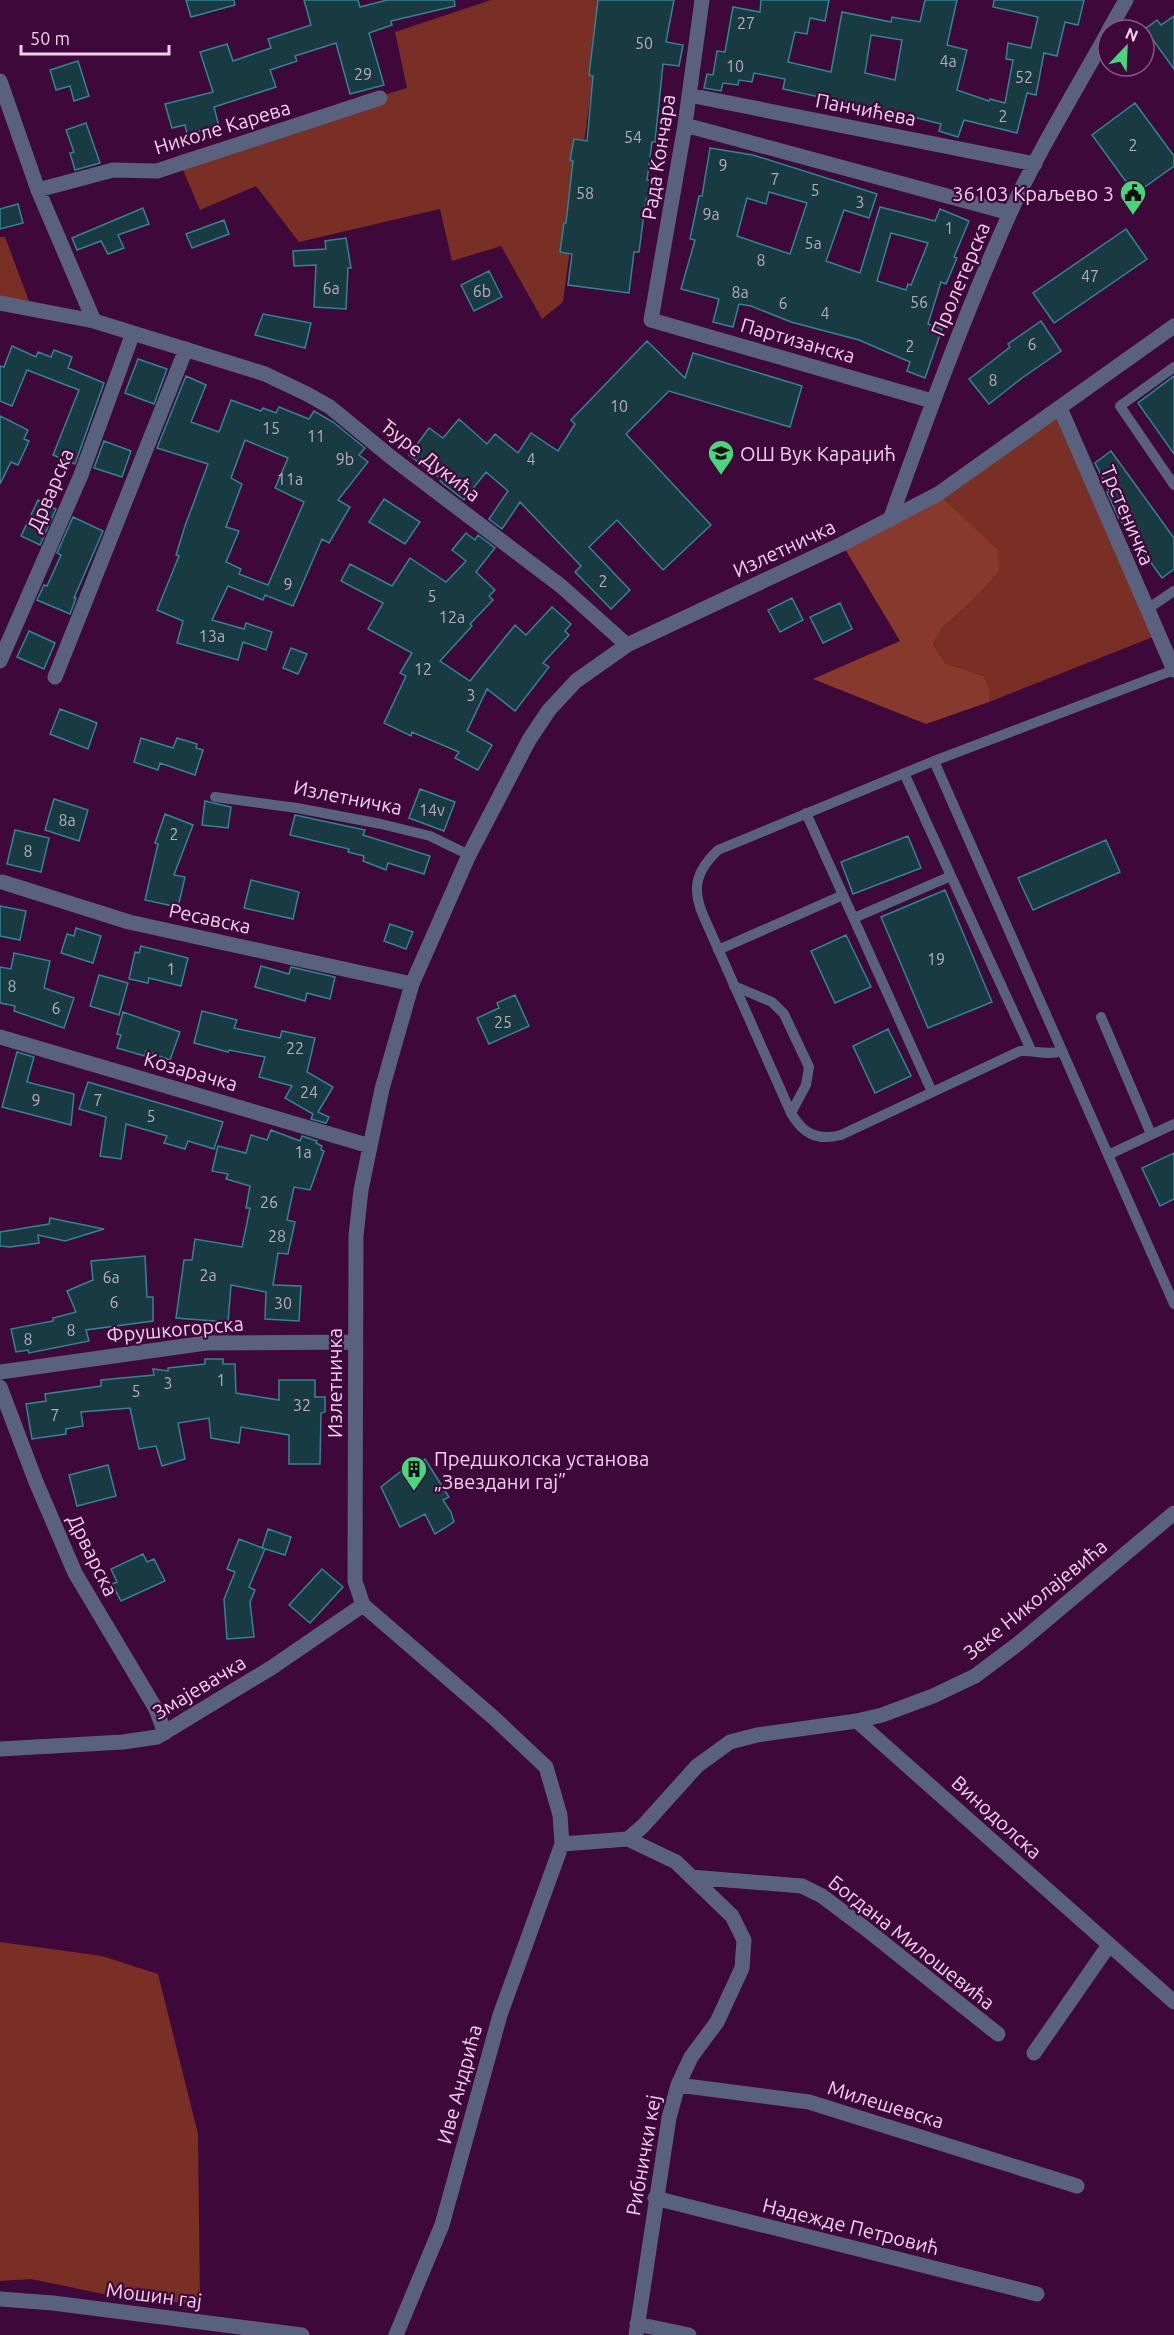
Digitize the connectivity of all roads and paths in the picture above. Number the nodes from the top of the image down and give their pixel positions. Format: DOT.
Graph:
graph roads {
  1 [pos="702,0"];
  2 [pos="1126,0"];
  3 [pos="1116,18"];
  4 [pos="1096,54"];
  5 [pos="0,81"];
  6 [pos="689,95"];
  7 [pos="380,98"];
  8 [pos="685,125"];
  9 [pos="1035,164"];
  10 [pos="38,190"];
  11 [pos="1010,213"];
  12 [pos="0,303"];
  13 [pos="651,320"];
  14 [pos="94,321"];
  15 [pos="1174,326"];
  16 [pos="133,333"];
  17 [pos="186,349"];
  18 [pos="1174,367"];
  19 [pos="932,401"];
  20 [pos="1060,408"];
  21 [pos="1174,485"];
  22 [pos="890,520"];
  23 [pos="1174,591"];
  24 [pos="1146,610"];
  25 [pos="627,645"];
  26 [pos="0,661"];
  27 [pos="1174,670"];
  28 [pos="55,677"];
  29 [pos="934,760"];
  30 [pos="904,773"];
  31 [pos="214,797"];
  32 [pos="806,813"];
  33 [pos="469,855"];
  34 [pos="951,876"];
  35 [pos="2,882"];
  36 [pos="843,895"];
  37 [pos="854,918"];
  38 [pos="718,950"];
  39 [pos="412,984"];
  40 [pos="734,986"];
  41 [pos="1101,1017"];
  42 [pos="0,1037"];
  43 [pos="1031,1050"];
  44 [pos="1062,1051"];
  45 [pos="932,1092"];
  46 [pos="791,1113"];
  47 [pos="1174,1124"];
  48 [pos="1151,1134"];
  49 [pos="370,1146"];
  50 [pos="1108,1155"];
  51 [pos="1174,1304"];
  52 [pos="355,1342"];
  53 [pos="0,1372"];
  54 [pos="0,1387"];
  55 [pos="1174,1513"];
  56 [pos="363,1605"];
  57 [pos="857,1721"];
  58 [pos="165,1733"];
  59 [pos="0,1749"];
  60 [pos="628,1839"];
  61 [pos="562,1844"];
  62 [pos="691,1877"];
  63 [pos="1109,1945"];
  64 [pos="1174,2002"];
  65 [pos="998,2034"];
  66 [pos="1034,2053"];
  67 [pos="678,2085"];
  68 [pos="1077,2186"];
  69 [pos="656,2198"];
  70 [pos="1037,2294"];
  71 [pos="0,2299"];
  72 [pos="637,2330"];
  73 [pos="302,2335"];
  74 [pos="396,2335"];
  75 [pos="689,2335"];
  1 -- 6 [label="street, Рада Кончара"];
  2 -- 3 [label="street, Пролетерска"];
  4 -- 9 [label="street, Пролетерска"];
  5 -- 10 [label="street"];
  6 -- 8 [label="street, Рада Кончара"];
  6 -- 9 [label="street, Панчићева"];
  7 -- 10 [label="street, Николе Карева"];
  8 -- 11 [label="street"];
  8 -- 13 [label="street, Рада Кончара"];
  9 -- 11 [label="street, Пролетерска"];
  10 -- 14 [label="street"];
  11 -- 19 [label="street, Пролетерска"];
  12 -- 14 [label="street, Ђуре Дукића"];
  13 -- 19 [label="street, Партизанска"];
  14 -- 16 [label="street, Ђуре Дукића"];
  15 -- 20 [label="street, Излетничка"];
  16 -- 17 [label="street, Ђуре Дукића"];
  16 -- 26 [label="street, Дрварска"];
  17 -- 25 [label="street, Ђуре Дукића"];
  17 -- 28 [label="street"];
  18 -- 21 [label="lane"];
  19 -- 22 [label="street, Пролетерска"];
  20 -- 22 [label="street, Излетничка"];
  20 -- 24 [label="street, Трстеничка"];
  22 -- 25 [label="street, Излетничка"];
  23 -- 24 [label="lane"];
  24 -- 27 [label="street, Трстеничка"];
  25 -- 33 [label="street, Излетничка"];
  27 -- 29 [label="lane"];
  29 -- 30 [label="lane"];
  29 -- 44 [label="lane"];
  30 -- 32 [label="lane"];
  30 -- 34 [label="lane"];
  31 -- 33 [label="lane, Излетничка"];
  32 -- 36 [label="lane"];
  32 -- 38 [label="lane"];
  33 -- 39 [label="street, Излетничка"];
  34 -- 37 [label="lane"];
  34 -- 43 [label="lane"];
  35 -- 39 [label="street, Ресавска"];
  36 -- 37 [label="lane"];
  36 -- 38 [label="lane"];
  37 -- 45 [label="lane"];
  38 -- 40 [label="lane"];
  39 -- 49 [label="street, Излетничка"];
  40 -- 46 [label="lane"];
  40 -- 46 [label="lane"];
  41 -- 48 [label="lane"];
  42 -- 49 [label="street, Козарачка"];
  43 -- 44 [label="lane"];
  43 -- 45 [label="lane"];
  44 -- 50 [label="lane"];
  45 -- 46 [label="lane"];
  47 -- 48 [label="lane"];
  48 -- 50 [label="lane"];
  49 -- 52 [label="street, Излетничка"];
  50 -- 51 [label="lane"];
  52 -- 53 [label="street, Фрушкогорска"];
  52 -- 56 [label="street, Излетничка"];
  54 -- 58 [label="street, Дрварска"];
  55 -- 57 [label="street, Зеке Николајевића"];
  56 -- 58 [label="street, Змајевачка"];
  56 -- 61 [label="street"];
  57 -- 60 [label="street, Зеке Николајевића"];
  57 -- 63 [label="street, Винодолска"];
  58 -- 59 [label="street, Змајевачка"];
  60 -- 61 [label="street"];
  60 -- 62 [label="street, Рибнички кеј"];
  61 -- 74 [label="street, Иве Андрића"];
  62 -- 65 [label="street, Богдана Милошевића"];
  62 -- 67 [label="street, Рибнички кеј"];
  63 -- 64 [label="street, Винодолска"];
  63 -- 66 [label="street"];
  67 -- 68 [label="street, Милешевска"];
  67 -- 69 [label="street, Рибнички кеј"];
  69 -- 70 [label="street, Надежде Петровић"];
  69 -- 72 [label="street, Рибнички кеј"];
  71 -- 73 [label="street, Мошин гај"];
  72 -- 75 [label="street"];
}
